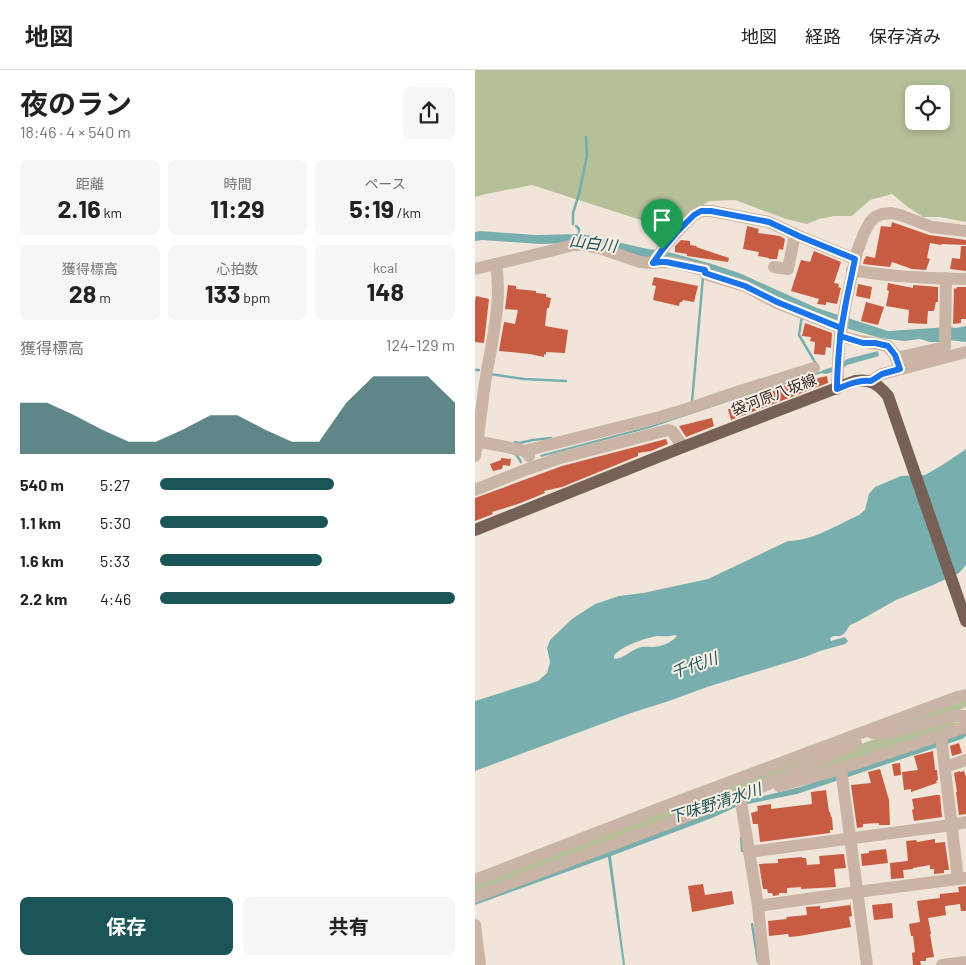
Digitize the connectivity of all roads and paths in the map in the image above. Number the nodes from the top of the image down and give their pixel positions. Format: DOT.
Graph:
graph roads {
  1 [pos="966,231"];
  2 [pos="795,234"];
  3 [pos="657,258"];
  4 [pos="496,264"];
  5 [pos="854,265"];
  6 [pos="775,267"];
  7 [pos="475,269"];
  8 [pos="946,278"];
  9 [pos="966,279"];
  10 [pos="842,327"];
  11 [pos="945,344"];
  12 [pos="966,345"];
  13 [pos="966,352"];
  14 [pos="898,364"];
  15 [pos="814,368"];
  16 [pos="874,383"];
  17 [pos="837,389"];
  18 [pos="476,442"];
  19 [pos="683,447"];
  20 [pos="524,451"];
  21 [pos="475,456"];
  22 [pos="535,467"];
  23 [pos="475,490"];
  24 [pos="475,530"];
  25 [pos="966,622"];
  26 [pos="966,695"];
  27 [pos="966,716"];
  28 [pos="966,727"];
  29 [pos="864,732"];
  30 [pos="941,736"];
  31 [pos="966,760"];
  32 [pos="945,767"];
  33 [pos="841,769"];
  34 [pos="740,796"];
  35 [pos="966,822"];
  36 [pos="952,825"];
  37 [pos="850,839"];
  38 [pos="749,852"];
  39 [pos="962,879"];
  40 [pos="475,880"];
  41 [pos="857,892"];
  42 [pos="475,897"];
  43 [pos="757,906"];
  44 [pos="475,925"];
  45 [pos="966,962"];
  46 [pos="480,965"];
  47 [pos="764,965"];
  48 [pos="867,965"];
  49 [pos="942,965"];
  1 -- 5 [label="street"];
  2 -- 3 [label="street"];
  2 -- 5 [label="street"];
  2 -- 6 [label="street"];
  3 -- 4 [label="street"];
  3 -- 10 [label="street"];
  4 -- 7 [label="street"];
  4 -- 18 [label="street"];
  5 -- 8 [label="street"];
  5 -- 10 [label="street"];
  8 -- 9 [label="street"];
  8 -- 11 [label="street"];
  10 -- 14 [label="street"];
  10 -- 17 [label="street"];
  11 -- 12 [label="street"];
  11 -- 14 [label="street"];
  13 -- 14 [label="street"];
  14 -- 16 [label="street"];
  15 -- 20 [label="street"];
  16 -- 17 [label="main road, 袋河原八坂線"];
  16 -- 25 [label="main road"];
  17 -- 19 [label="main road, 袋河原八坂線"];
  18 -- 20 [label="street"];
  18 -- 21 [label="street"];
  19 -- 22 [label="street"];
  19 -- 24 [label="main road, 袋河原八坂線"];
  20 -- 22 [label="street"];
  22 -- 23 [label="street"];
  26 -- 29 [label="street"];
  27 -- 29 [label="street"];
  28 -- 30 [label="street"];
  29 -- 34 [label="street"];
  29 -- 40 [label="street"];
  30 -- 32 [label="street"];
  30 -- 33 [label="street"];
  31 -- 32 [label="street"];
  32 -- 36 [label="street"];
  33 -- 34 [label="street"];
  33 -- 37 [label="street"];
  34 -- 38 [label="street"];
  34 -- 42 [label="street"];
  35 -- 36 [label="street"];
  36 -- 37 [label="street"];
  36 -- 39 [label="street"];
  37 -- 38 [label="street"];
  37 -- 41 [label="street"];
  38 -- 43 [label="street"];
  39 -- 41 [label="street"];
  41 -- 43 [label="street"];
  41 -- 48 [label="street"];
  43 -- 47 [label="street"];
  44 -- 46 [label="street"];
  45 -- 49 [label="street"];
}
